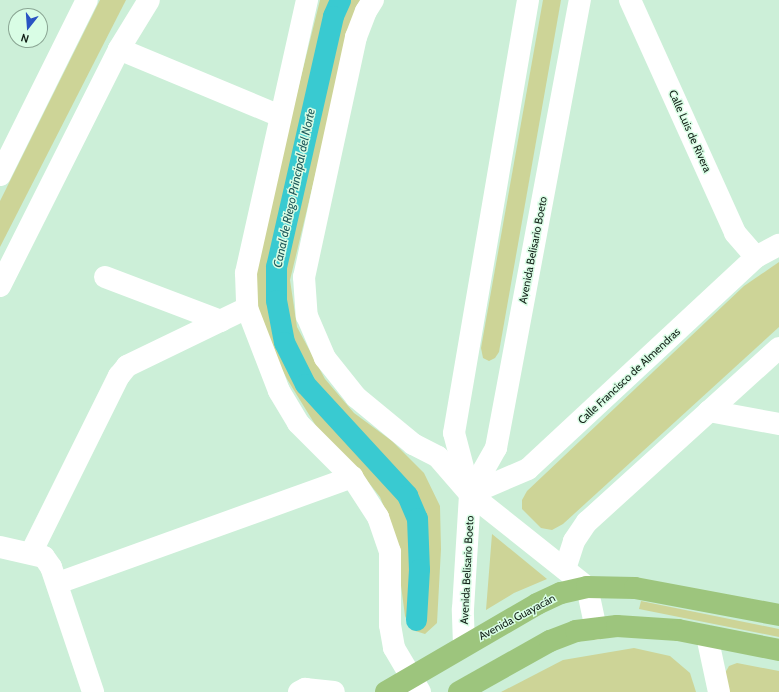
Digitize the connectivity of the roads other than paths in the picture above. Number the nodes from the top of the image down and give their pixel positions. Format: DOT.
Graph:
graph roads {
  1 [pos="87,0"];
  2 [pos="149,0"];
  3 [pos="307,0"];
  4 [pos="374,0"];
  5 [pos="528,0"];
  6 [pos="580,0"];
  7 [pos="630,0"];
  8 [pos="119,49"];
  9 [pos="280,116"];
  10 [pos="0,175"];
  11 [pos="779,245"];
  12 [pos="756,258"];
  13 [pos="105,277"];
  14 [pos="0,286"];
  15 [pos="247,308"];
  16 [pos="222,321"];
  17 [pos="779,348"];
  18 [pos="709,411"];
  19 [pos="779,424"];
  20 [pos="352,477"];
  21 [pos="470,494"];
  22 [pos="0,547"];
  23 [pos="31,553"];
  24 [pos="565,570"];
  25 [pos="58,583"];
  26 [pos="587,587"];
  27 [pos="779,615"];
  28 [pos="596,629"];
  29 [pos="707,636"];
  30 [pos="464,645"];
  31 [pos="779,650"];
  32 [pos="416,685"];
  33 [pos="93,692"];
  34 [pos="299,692"];
  35 [pos="334,692"];
  36 [pos="386,692"];
  37 [pos="459,692"];
  38 [pos="719,692"];
  1 -- 10 [label="street"];
  2 -- 8 [label="street"];
  3 -- 9 [label="street"];
  4 -- 21 [label="street"];
  5 -- 21 [label="street, Avenida Belisario Boeto"];
  6 -- 21 [label="street, Avenida Belisario Boeto"];
  7 -- 12 [label="street, Calle Luis de Rivera"];
  8 -- 9 [label="street"];
  8 -- 14 [label="street"];
  9 -- 15 [label="street"];
  11 -- 12 [label="street, Calle Francisco de Almendras"];
  12 -- 21 [label="street, Calle Francisco de Almendras"];
  13 -- 16 [label="street"];
  15 -- 16 [label="street"];
  15 -- 20 [label="street"];
  16 -- 23 [label="street"];
  17 -- 18 [label="street"];
  18 -- 19 [label="street"];
  18 -- 24 [label="street"];
  20 -- 25 [label="street"];
  20 -- 32 [label="street"];
  21 -- 24 [label="street, Avenida Belisario Boeto"];
  21 -- 30 [label="street, Avenida Belisario Boeto"];
  22 -- 23 [label="street"];
  23 -- 25 [label="street"];
  24 -- 26 [label="street, Avenida Belisario Boeto"];
  25 -- 33 [label="street"];
  26 -- 27 [label="main road, Avenida Guayacán"];
  26 -- 28 [label="street"];
  26 -- 30 [label="main road, Avenida Guayacán"];
  28 -- 29 [label="main road"];
  28 -- 37 [label="main road"];
  29 -- 31 [label="main road"];
  29 -- 38 [label="street"];
  30 -- 32 [label="main road, Avenida Guayacán"];
  32 -- 36 [label="main road, Avenida Guayacán"];
  34 -- 35 [label="street"];
}
